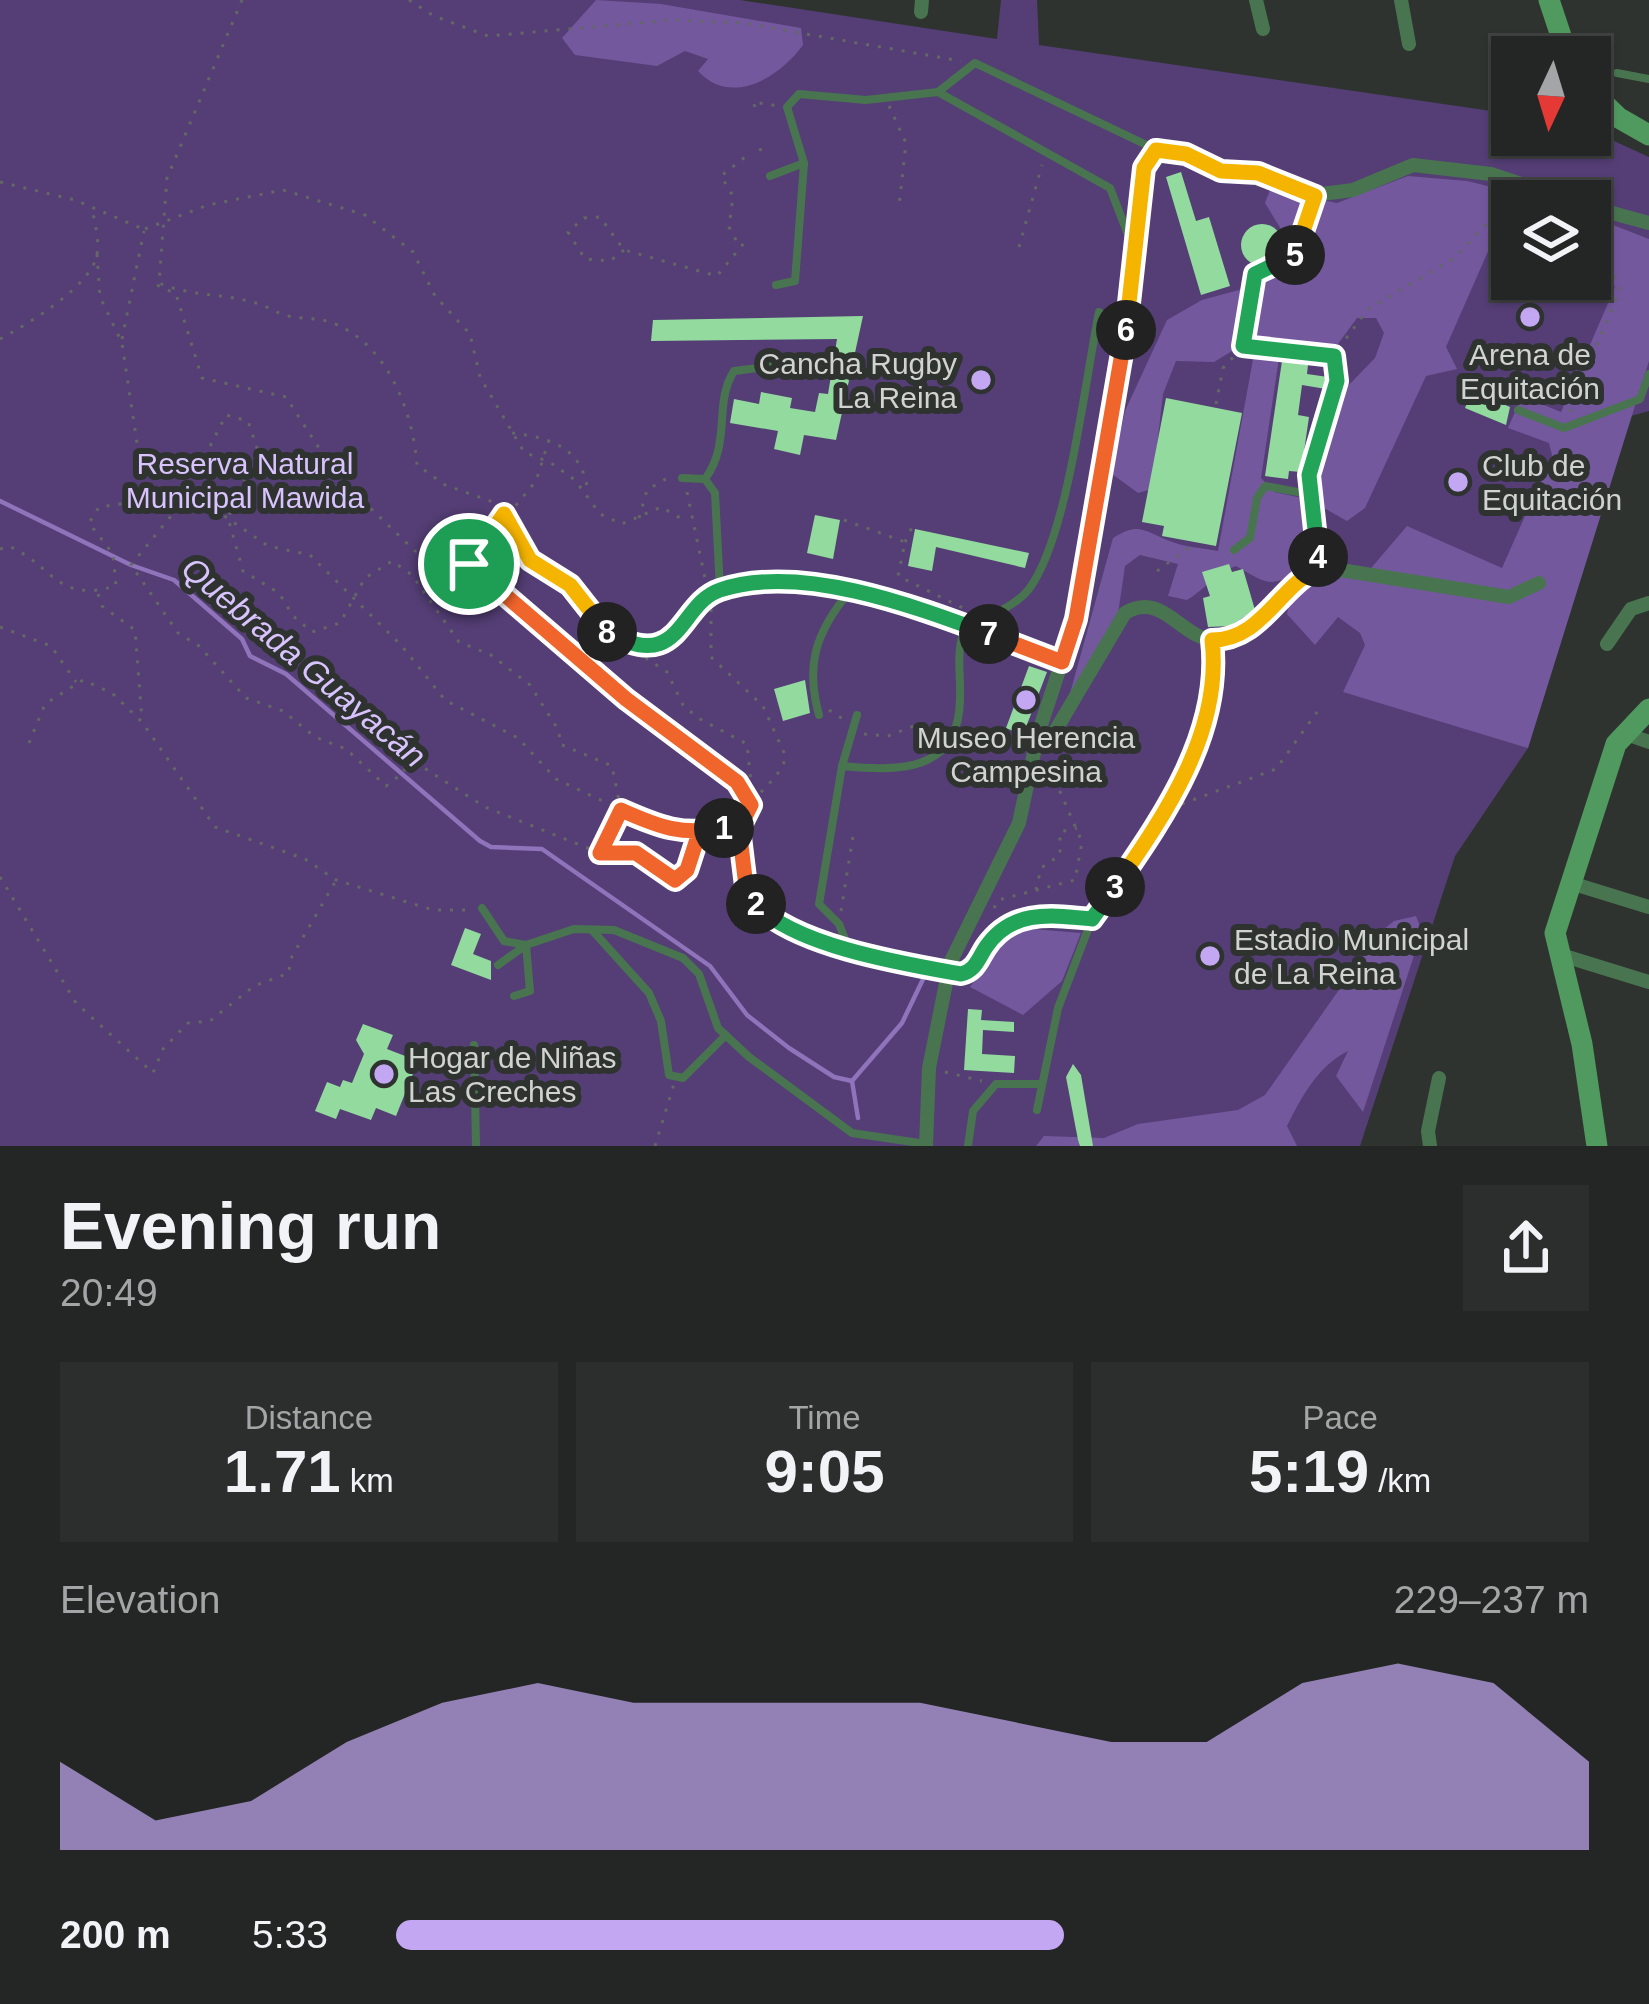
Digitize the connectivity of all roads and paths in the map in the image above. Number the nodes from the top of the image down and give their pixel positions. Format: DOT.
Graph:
graph roads {
  1 [pos="242,0"];
  2 [pos="409,0"];
  3 [pos="1256,0"];
  4 [pos="1400,0"];
  5 [pos="1549,0"];
  6 [pos="1263,29"];
  7 [pos="1561,36"];
  8 [pos="1409,44"];
  9 [pos="975,63"];
  10 [pos="1617,73"];
  11 [pos="1649,79"];
  12 [pos="938,92"];
  13 [pos="882,98"];
  14 [pos="755,107"];
  15 [pos="787,107"];
  16 [pos="1611,110"];
  17 [pos="1649,135"];
  18 [pos="763,143"];
  19 [pos="1156,150"];
  20 [pos="760,151"];
  21 [pos="1046,152"];
  22 [pos="749,154"];
  23 [pos="804,163"];
  24 [pos="770,176"];
  25 [pos="1509,180"];
  26 [pos="0,182"];
  27 [pos="1315,196"];
  28 [pos="899,206"];
  29 [pos="92,207"];
  30 [pos="1611,213"];
  31 [pos="1491,219"];
  32 [pos="166,220"];
  33 [pos="1649,223"];
  34 [pos="145,229"];
  35 [pos="736,240"];
  36 [pos="744,243"];
  37 [pos="1019,247"];
  38 [pos="624,250"];
  39 [pos="1134,251"];
  40 [pos="98,254"];
  41 [pos="1611,271"];
  42 [pos="157,285"];
  43 [pos="776,285"];
  44 [pos="1099,312"];
  45 [pos="0,339"];
  46 [pos="122,343"];
  47 [pos="1243,346"];
  48 [pos="1334,356"];
  49 [pos="821,359"];
  50 [pos="1649,374"];
  51 [pos="1216,404"];
  52 [pos="1518,410"];
  53 [pos="1564,428"];
  54 [pos="510,433"];
  55 [pos="549,440"];
  56 [pos="544,461"];
  57 [pos="682,478"];
  58 [pos="705,479"];
  59 [pos="145,492"];
  60 [pos="1308,494"];
  61 [pos="589,498"];
  62 [pos="180,506"];
  63 [pos="504,514"];
  64 [pos="228,518"];
  65 [pos="639,518"];
  66 [pos="844,520"];
  67 [pos="691,525"];
  68 [pos="912,527"];
  69 [pos="905,542"];
  70 [pos="1191,546"];
  71 [pos="0,549"];
  72 [pos="1234,550"];
  73 [pos="469,564"];
  74 [pos="1318,568"];
  75 [pos="1157,571"];
  76 [pos="1539,584"];
  77 [pos="719,590"];
  78 [pos="97,591"];
  79 [pos="850,591"];
  80 [pos="709,596"];
  81 [pos="353,597"];
  82 [pos="1649,603"];
  83 [pos="983,618"];
  84 [pos="966,626"];
  85 [pos="0,627"];
  86 [pos="1212,640"];
  87 [pos="625,642"];
  88 [pos="1607,644"];
  89 [pos="1062,662"];
  90 [pos="77,684"];
  91 [pos="814,697"];
  92 [pos="1649,710"];
  93 [pos="1317,712"];
  94 [pos="819,715"];
  95 [pos="857,715"];
  96 [pos="142,722"];
  97 [pos="849,723"];
  98 [pos="916,725"];
  99 [pos="861,733"];
  100 [pos="1623,733"];
  101 [pos="1037,734"];
  102 [pos="1649,742"];
  103 [pos="29,743"];
  104 [pos="842,766"];
  105 [pos="752,803"];
  106 [pos="1169,809"];
  107 [pos="621,810"];
  108 [pos="1077,828"];
  109 [pos="739,829"];
  110 [pos="854,830"];
  111 [pos="699,833"];
  112 [pos="600,853"];
  113 [pos="0,877"];
  114 [pos="336,880"];
  115 [pos="1571,883"];
  116 [pos="1036,892"];
  117 [pos="1649,907"];
  118 [pos="482,908"];
  119 [pos="1092,919"];
  120 [pos="972,920"];
  121 [pos="838,924"];
  122 [pos="591,929"];
  123 [pos="526,945"];
  124 [pos="848,947"];
  125 [pos="1558,954"];
  126 [pos="498,965"];
  127 [pos="948,971"];
  128 [pos="1649,982"];
  129 [pos="514,996"];
  130 [pos="724,1037"];
  131 [pos="474,1045"];
  132 [pos="928,1068"];
  133 [pos="676,1077"];
  134 [pos="1439,1078"];
  135 [pos="996,1084"];
  136 [pos="1042,1084"];
  137 [pos="1036,1110"];
  138 [pos="926,1145"];
  139 [pos="476,1146"];
  140 [pos="655,1146"];
  141 [pos="968,1146"];
  142 [pos="1430,1146"];
  143 [pos="1598,1146"];
  1 -- 32 [label="path"];
  2 -- 9 [label="path"];
  3 -- 6 [label="street"];
  4 -- 8 [label="street"];
  5 -- 7 [label="street"];
  9 -- 12 [label="lane"];
  9 -- 19 [label="lane"];
  10 -- 11 [label="lane"];
  12 -- 13 [label="lane"];
  12 -- 21 [label="lane"];
  13 -- 15 [label="lane"];
  13 -- 28 [label="path"];
  14 -- 15 [label="path"];
  15 -- 23 [label="lane"];
  16 -- 17 [label="street"];
  18 -- 20 [label="path"];
  19 -- 27 [label="street"];
  19 -- 39 [label="street"];
  21 -- 37 [label="path"];
  21 -- 39 [label="lane"];
  22 -- 35 [label="path"];
  23 -- 24 [label="lane"];
  23 -- 43 [label="lane"];
  25 -- 27 [label="street"];
  26 -- 29 [label="path"];
  27 -- 47 [label="path"];
  29 -- 34 [label="path"];
  29 -- 40 [label="path"];
  30 -- 33 [label="street"];
  31 -- 48 [label="path"];
  32 -- 34 [label="path"];
  32 -- 54 [label="path"];
  32 -- 63 [label="path"];
  34 -- 46 [label="path"];
  36 -- 38 [label="path"];
  38 -- 38 [label="path"];
  39 -- 89 [label="street"];
  40 -- 45 [label="path"];
  40 -- 46 [label="path"];
  41 -- 53 [label="path"];
  42 -- 73 [label="path"];
  44 -- 83 [label="lane"];
  46 -- 59 [label="path"];
  47 -- 48 [label="path"];
  47 -- 51 [label="path"];
  48 -- 60 [label="lane"];
  49 -- 58 [label="lane"];
  50 -- 53 [label="lane"];
  52 -- 53 [label="lane"];
  54 -- 55 [label="path"];
  54 -- 56 [label="path"];
  55 -- 56 [label="path"];
  55 -- 61 [label="path"];
  56 -- 61 [label="path"];
  56 -- 63 [label="path"];
  57 -- 58 [label="lane"];
  57 -- 65 [label="path"];
  57 -- 67 [label="path"];
  58 -- 77 [label="lane"];
  59 -- 62 [label="path"];
  59 -- 78 [label="path"];
  60 -- 72 [label="lane"];
  60 -- 74 [label="lane"];
  61 -- 65 [label="path"];
  62 -- 64 [label="path"];
  62 -- 64 [label="path"];
  62 -- 112 [label="path"];
  63 -- 73 [label="path"];
  63 -- 87 [label="path"];
  64 -- 81 [label="path"];
  64 -- 81 [label="path"];
  65 -- 67 [label="path"];
  66 -- 69 [label="path"];
  67 -- 80 [label="path"];
  68 -- 69 [label="path"];
  69 -- 83 [label="path"];
  70 -- 75 [label="path"];
  71 -- 78 [label="path"];
  73 -- 105 [label="path"];
  74 -- 76 [label="street"];
  74 -- 86 [label="street"];
  77 -- 79 [label="lane"];
  77 -- 80 [label="lane"];
  78 -- 96 [label="path"];
  79 -- 84 [label="lane"];
  79 -- 91 [label="lane"];
  80 -- 87 [label="path"];
  80 -- 105 [label="path"];
  81 -- 107 [label="path"];
  81 -- 107 [label="path"];
  82 -- 88 [label="street"];
  83 -- 84 [label="lane"];
  84 -- 89 [label="lane"];
  84 -- 104 [label="lane"];
  85 -- 90 [label="path"];
  86 -- 101 [label="street"];
  86 -- 106 [label="lane"];
  87 -- 105 [label="path"];
  89 -- 101 [label="street"];
  90 -- 96 [label="path"];
  90 -- 103 [label="path"];
  91 -- 94 [label="lane"];
  91 -- 97 [label="path"];
  92 -- 100 [label="street"];
  93 -- 106 [label="path"];
  95 -- 104 [label="lane"];
  96 -- 114 [label="path"];
  98 -- 99 [label="path"];
  100 -- 102 [label="street"];
  100 -- 115 [label="street"];
  101 -- 108 [label="path"];
  101 -- 120 [label="street"];
  104 -- 121 [label="lane"];
  105 -- 109 [label="path"];
  106 -- 119 [label="lane"];
  107 -- 111 [label="path"];
  107 -- 112 [label="path"];
  108 -- 116 [label="path"];
  108 -- 116 [label="path"];
  109 -- 111 [label="path"];
  109 -- 124 [label="path"];
  110 -- 121 [label="path"];
  111 -- 112 [label="path"];
  113 -- 114 [label="path"];
  114 -- 118 [label="path"];
  115 -- 117 [label="street"];
  115 -- 125 [label="street"];
  116 -- 120 [label="path"];
  118 -- 123 [label="lane"];
  119 -- 127 [label="lane"];
  119 -- 136 [label="lane"];
  120 -- 127 [label="street"];
  121 -- 124 [label="lane"];
  122 -- 123 [label="lane"];
  122 -- 130 [label="lane"];
  122 -- 133 [label="lane"];
  123 -- 126 [label="lane"];
  123 -- 129 [label="lane"];
  124 -- 127 [label="path"];
  125 -- 128 [label="street"];
  125 -- 143 [label="street"];
  127 -- 132 [label="street"];
  130 -- 133 [label="lane"];
  130 -- 138 [label="lane"];
  131 -- 139 [label="lane"];
  132 -- 135 [label="path"];
  132 -- 138 [label="street"];
  133 -- 140 [label="path"];
  134 -- 142 [label="street"];
  135 -- 136 [label="lane"];
  135 -- 141 [label="lane"];
  136 -- 137 [label="lane"];
}
